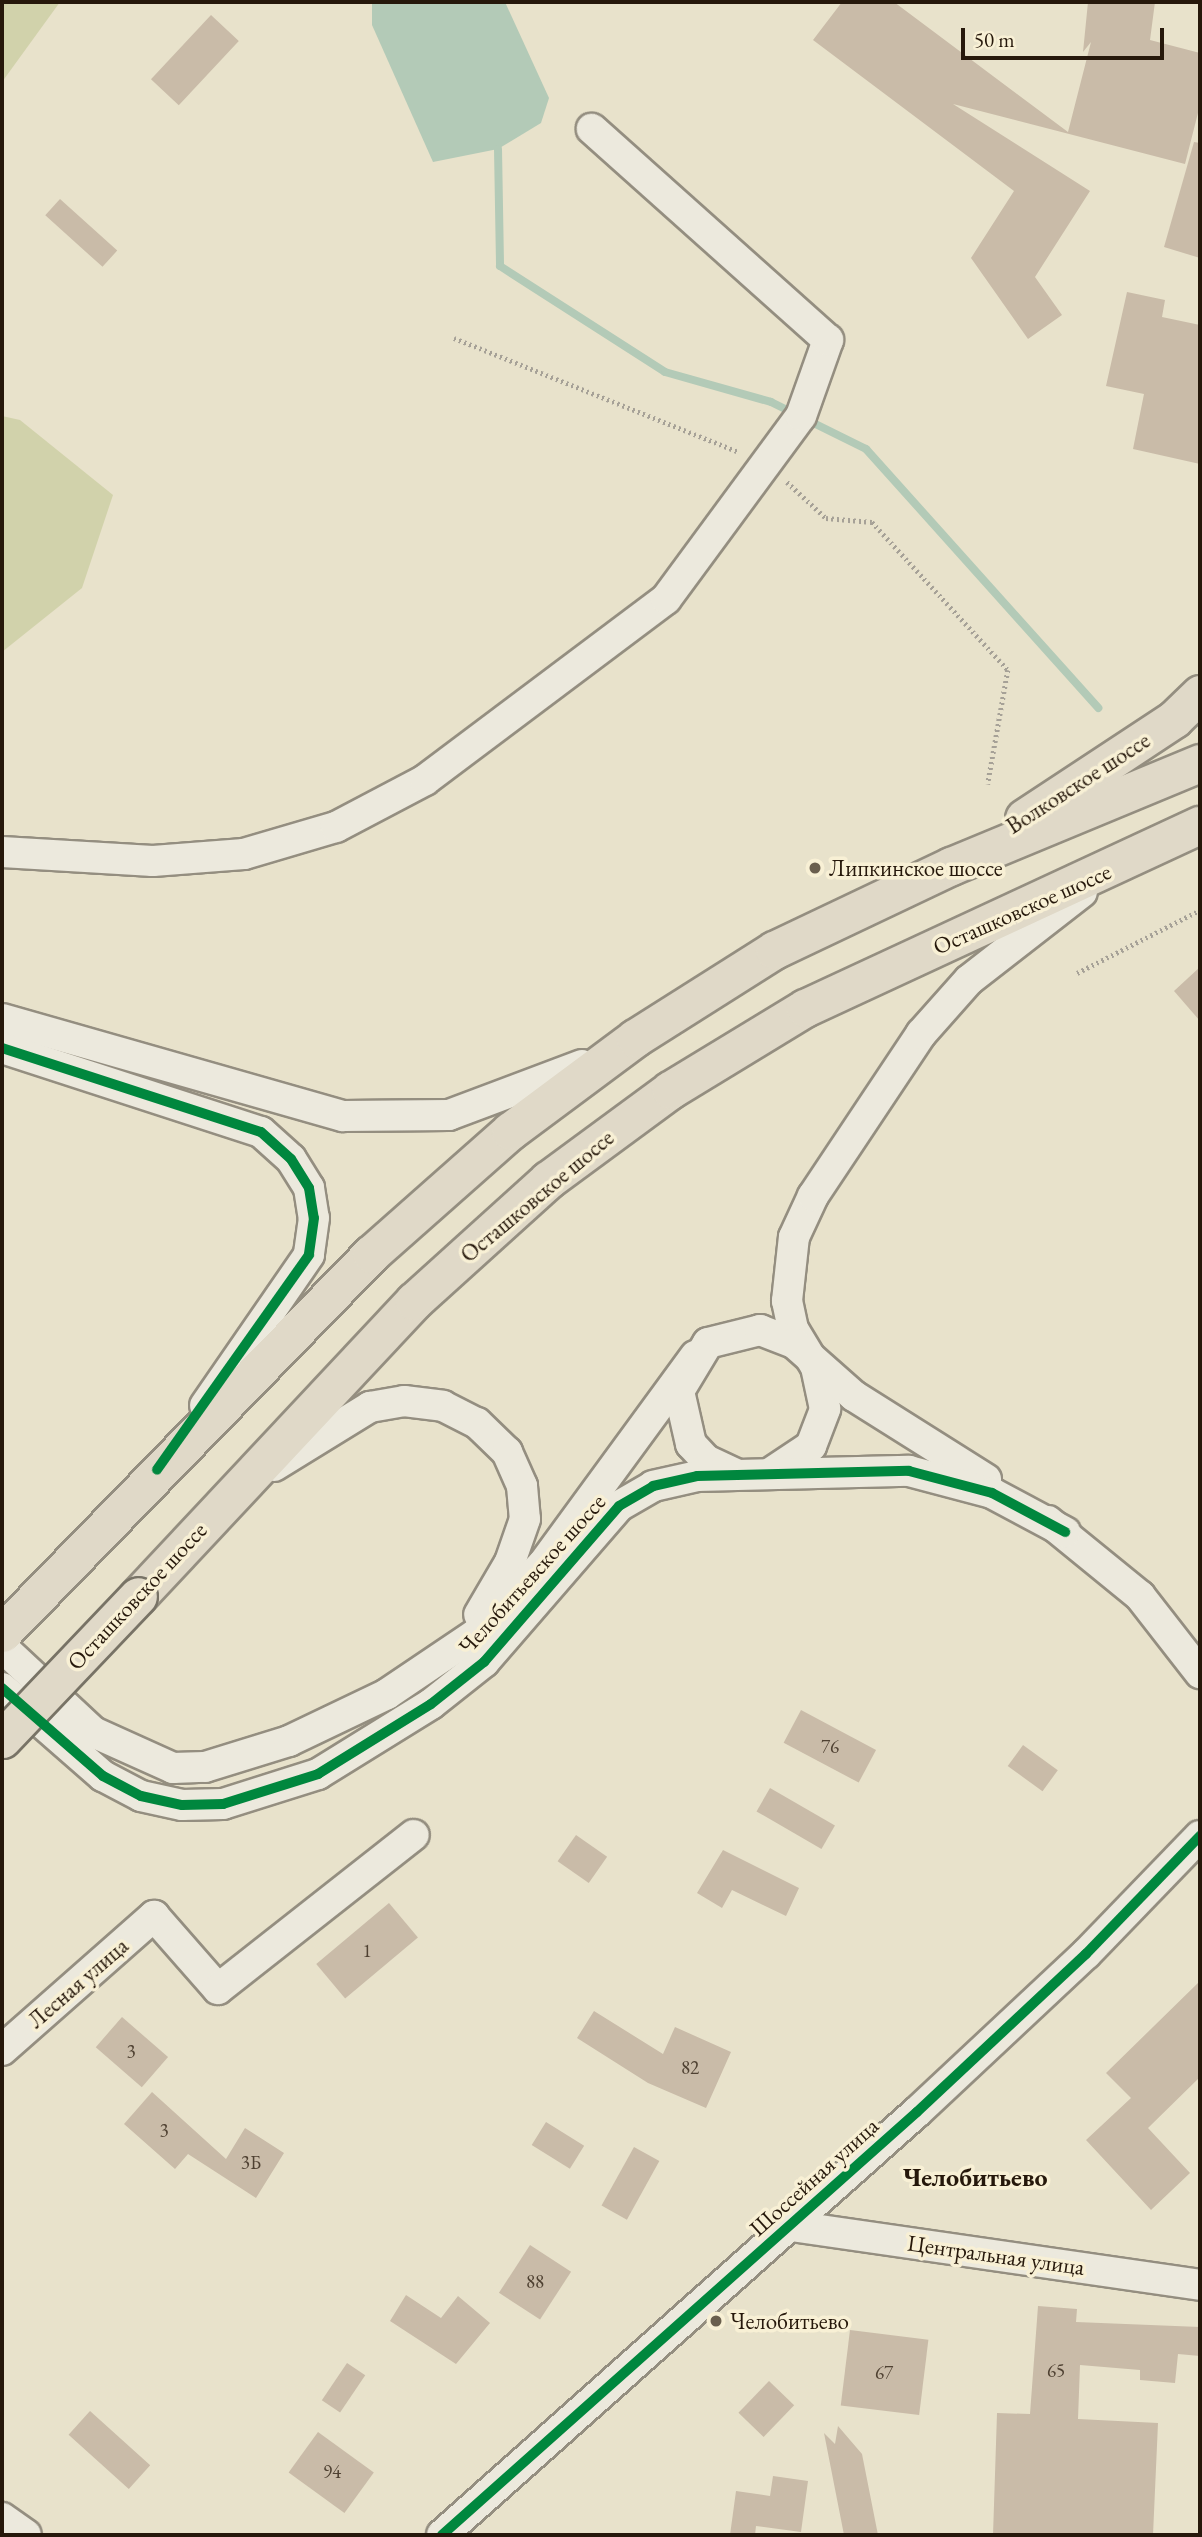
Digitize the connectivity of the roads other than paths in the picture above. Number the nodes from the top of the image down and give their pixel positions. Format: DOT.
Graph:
graph roads {
  1 [pos="592,129"];
  2 [pos="1200,694"];
  3 [pos="1200,763"];
  4 [pos="1200,825"];
  5 [pos="2,852"];
  6 [pos="1128,860"];
  7 [pos="951,866"];
  8 [pos="2,1019"];
  9 [pos="635,1038"];
  10 [pos="2,1048"];
  11 [pos="807,1354"];
  12 [pos="695,1356"];
  13 [pos="157,1470"];
  14 [pos="754,1475"];
  15 [pos="202,1527"];
  16 [pos="1065,1532"];
  17 [pos="2,1633"];
  18 [pos="2,1647"];
  19 [pos="1200,1673"];
  20 [pos="2,1688"];
  21 [pos="387,1694"];
  22 [pos="2,1739"];
  23 [pos="414,1835"];
  24 [pos="1200,1836"];
  25 [pos="2,2050"];
  26 [pos="792,2226"];
  27 [pos="1200,2285"];
  28 [pos="2,2518"];
  29 [pos="26,2535"];
  30 [pos="442,2535"];
  1 -- 5 [label="street"];
  2 -- 7 [label="main road, Волковское шоссе"];
  3 -- 7 [label="main road"];
  4 -- 6 [label="main road, Осташковское шоссе"];
  6 -- 11 [label="street"];
  6 -- 15 [label="main road, Осташковское шоссе"];
  7 -- 9 [label="main road"];
  8 -- 9 [label="street"];
  9 -- 13 [label="main road"];
  10 -- 13 [label="street"];
  11 -- 12 [label="street, Челобитьевское шоссе"];
  11 -- 14 [label="street, Челобитьевское шоссе"];
  11 -- 16 [label="street, Челобитьевское шоссе"];
  12 -- 14 [label="street, Челобитьевское шоссе"];
  12 -- 21 [label="street, Челобитьевское шоссе"];
  13 -- 17 [label="main road"];
  14 -- 16 [label="street, Челобитьевское шоссе"];
  14 -- 20 [label="street, Челобитьевское шоссе"];
  15 -- 21 [label="street"];
  15 -- 22 [label="main road, Осташковское шоссе, bridge"];
  16 -- 19 [label="street, Челобитьевское шоссе"];
  18 -- 21 [label="street, Челобитьевское шоссе"];
  23 -- 25 [label="street, Лесная улица"];
  24 -- 26 [label="street, Шоссейная улица"];
  26 -- 27 [label="street, Центральная улица"];
  26 -- 30 [label="street, Шоссейная улица"];
  28 -- 29 [label="street"];
}
